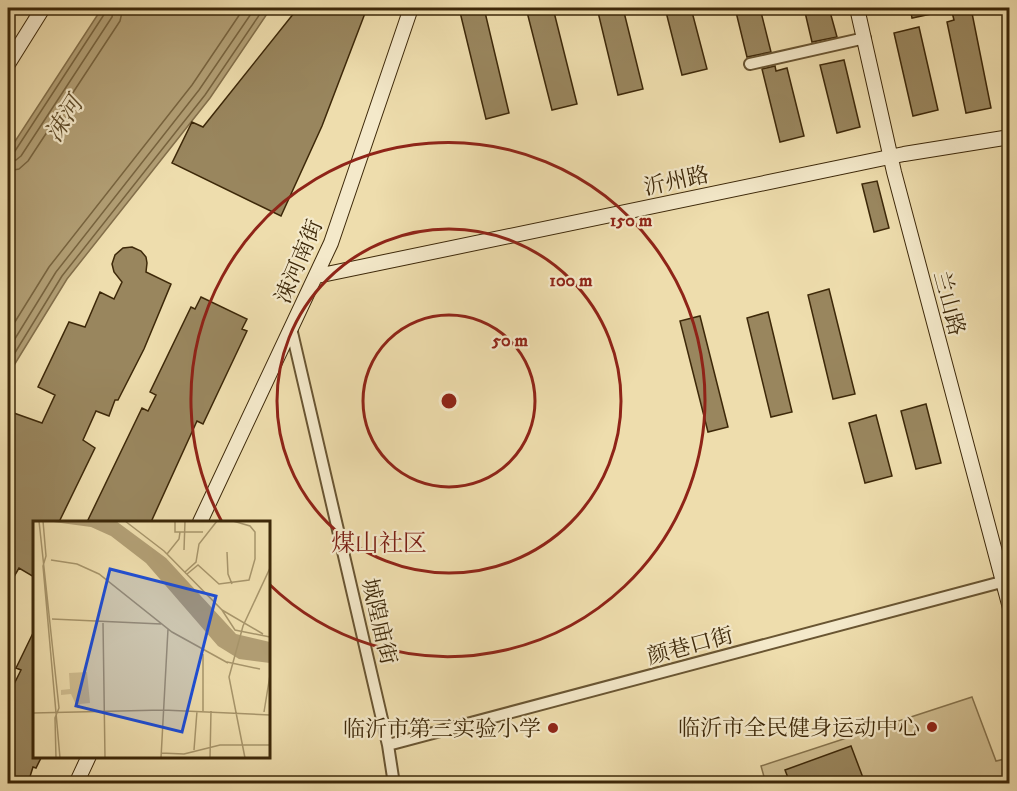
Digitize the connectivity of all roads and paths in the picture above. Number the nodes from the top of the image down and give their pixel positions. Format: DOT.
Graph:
graph roads {
  1 [pos="43,8"];
  2 [pos="857,8"];
  3 [pos="411,10"];
  4 [pos="865,38"];
  5 [pos="8,64"];
  6 [pos="750,64"];
  7 [pos="1010,137"];
  8 [pos="890,158"];
  9 [pos="317,276"];
  10 [pos="291,328"];
  11 [pos="200,521"];
  12 [pos="1006,581"];
  13 [pos="1010,608"];
  14 [pos="388,745"];
  15 [pos="88,758"];
  16 [pos="76,783"];
  17 [pos="394,783"];
  1 -- 5 [label="street"];
  2 -- 4 [label="street, 兰山路"];
  3 -- 9 [label="street, 涑河南街"];
  4 -- 6 [label="street"];
  4 -- 8 [label="street, 兰山路"];
  7 -- 8 [label="street, 沂州路"];
  8 -- 9 [label="street, 沂州路"];
  8 -- 12 [label="street, 兰山路"];
  9 -- 10 [label="street, 涑河南街"];
  10 -- 11 [label="street, 涑河南街"];
  10 -- 14 [label="street, 城隍庙街"];
  12 -- 13 [label="street, 兰山路"];
  12 -- 14 [label="street, 颜巷口街"];
  14 -- 17 [label="street, 城隍庙街"];
  15 -- 16 [label="street"];
}
